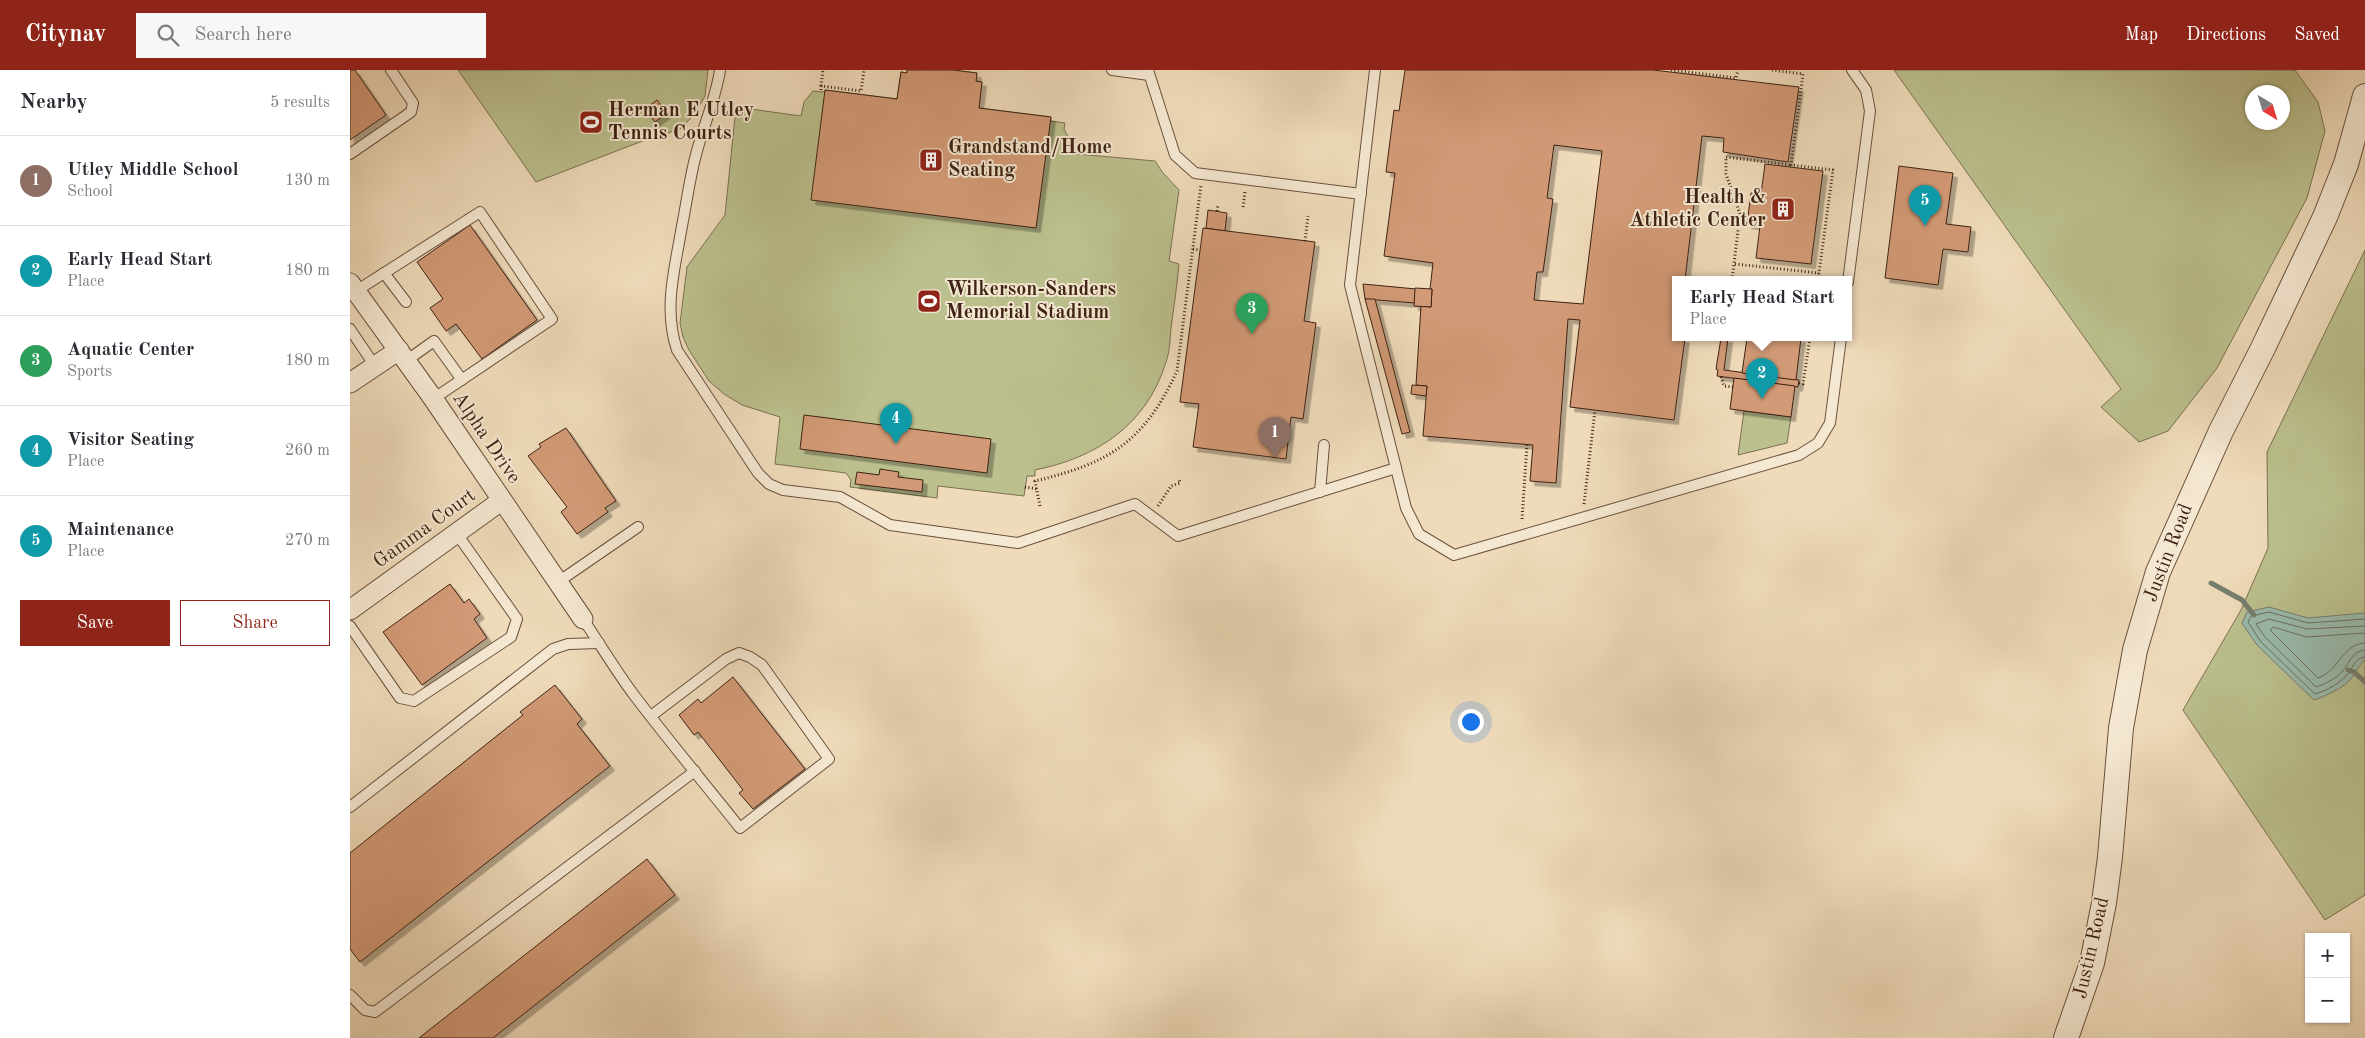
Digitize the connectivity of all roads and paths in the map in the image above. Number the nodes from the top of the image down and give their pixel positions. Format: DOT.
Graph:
graph roads {
  1 [pos="391,70"];
  2 [pos="720,70"];
  3 [pos="823,70"];
  4 [pos="864,70"];
  5 [pos="1112,70"];
  6 [pos="1375,70"];
  7 [pos="1671,70"];
  8 [pos="1738,70"];
  9 [pos="1772,70"];
  10 [pos="1852,70"];
  11 [pos="1148,72"];
  12 [pos="2365,96"];
  13 [pos="350,154"];
  14 [pos="1791,164"];
  15 [pos="1203,174"];
  16 [pos="1361,194"];
  17 [pos="1218,204"];
  18 [pos="1216,211"];
  19 [pos="1308,216"];
  20 [pos="1305,241"];
  21 [pos="1193,249"];
  22 [pos="1200,250"];
  23 [pos="1734,264"];
  24 [pos="384,273"];
  25 [pos="1819,273"];
  26 [pos="1732,276"];
  27 [pos="1819,276"];
  28 [pos="1849,276"];
  29 [pos="353,287"];
  30 [pos="406,302"];
  31 [pos="350,329"];
  32 [pos="1810,341"];
  33 [pos="1841,341"];
  34 [pos="1181,344"];
  35 [pos="1188,345"];
  36 [pos="403,355"];
  37 [pos="375,366"];
  38 [pos="1721,377"];
  39 [pos="462,380"];
  40 [pos="350,383"];
  41 [pos="1799,383"];
  42 [pos="1733,387"];
  43 [pos="433,399"];
  44 [pos="1595,410"];
  45 [pos="1324,445"];
  46 [pos="1526,445"];
  47 [pos="1396,468"];
  48 [pos="1179,479"];
  49 [pos="1025,487"];
  50 [pos="1037,489"];
  51 [pos="1320,492"];
  52 [pos="501,501"];
  53 [pos="1584,504"];
  54 [pos="1040,506"];
  55 [pos="1151,516"];
  56 [pos="1522,519"];
  57 [pos="638,527"];
  58 [pos="457,534"];
  59 [pos="558,582"];
  60 [pos="350,610"];
  61 [pos="583,619"];
  62 [pos="350,626"];
  63 [pos="599,643"];
  64 [pos="651,716"];
  65 [pos="695,771"];
  66 [pos="350,807"];
  67 [pos="350,995"];
  68 [pos="2066,1038"];
  1 -- 13 [label="lane"];
  2 -- 55 [label="lane"];
  3 -- 4 [label="path"];
  5 -- 11 [label="lane"];
  6 -- 16 [label="lane"];
  7 -- 8 [label="path"];
  9 -- 14 [label="path"];
  10 -- 28 [label="lane"];
  11 -- 15 [label="lane"];
  12 -- 68 [label="street, Justin Road"];
  14 -- 23 [label="path"];
  14 -- 25 [label="path"];
  15 -- 16 [label="lane"];
  15 -- 21 [label="path"];
  16 -- 47 [label="lane"];
  17 -- 18 [label="path"];
  19 -- 20 [label="path"];
  21 -- 22 [label="path"];
  21 -- 34 [label="path"];
  23 -- 25 [label="path"];
  23 -- 26 [label="path"];
  24 -- 29 [label="lane"];
  24 -- 30 [label="lane"];
  24 -- 39 [label="lane"];
  25 -- 27 [label="path"];
  29 -- 36 [label="street, Alpha Drive"];
  31 -- 37 [label="lane"];
  32 -- 41 [label="path"];
  33 -- 47 [label="lane"];
  34 -- 35 [label="path"];
  34 -- 50 [label="path"];
  36 -- 37 [label="street"];
  36 -- 39 [label="lane"];
  36 -- 43 [label="street, Alpha Drive"];
  37 -- 40 [label="street"];
  38 -- 42 [label="path"];
  39 -- 43 [label="lane"];
  43 -- 52 [label="street, Alpha Drive"];
  44 -- 53 [label="path"];
  45 -- 51 [label="lane"];
  46 -- 56 [label="path"];
  47 -- 51 [label="lane"];
  48 -- 55 [label="path"];
  49 -- 50 [label="path"];
  50 -- 54 [label="path"];
  51 -- 55 [label="lane"];
  52 -- 58 [label="street, Gamma Court"];
  52 -- 59 [label="street, Alpha Drive"];
  57 -- 59 [label="lane"];
  58 -- 60 [label="street, Gamma Court"];
  58 -- 62 [label="lane"];
  59 -- 61 [label="street, Alpha Drive"];
  61 -- 63 [label="lane"];
  63 -- 64 [label="lane"];
  63 -- 66 [label="lane"];
  64 -- 65 [label="lane"];
  64 -- 65 [label="lane"];
  65 -- 67 [label="lane"];
}
